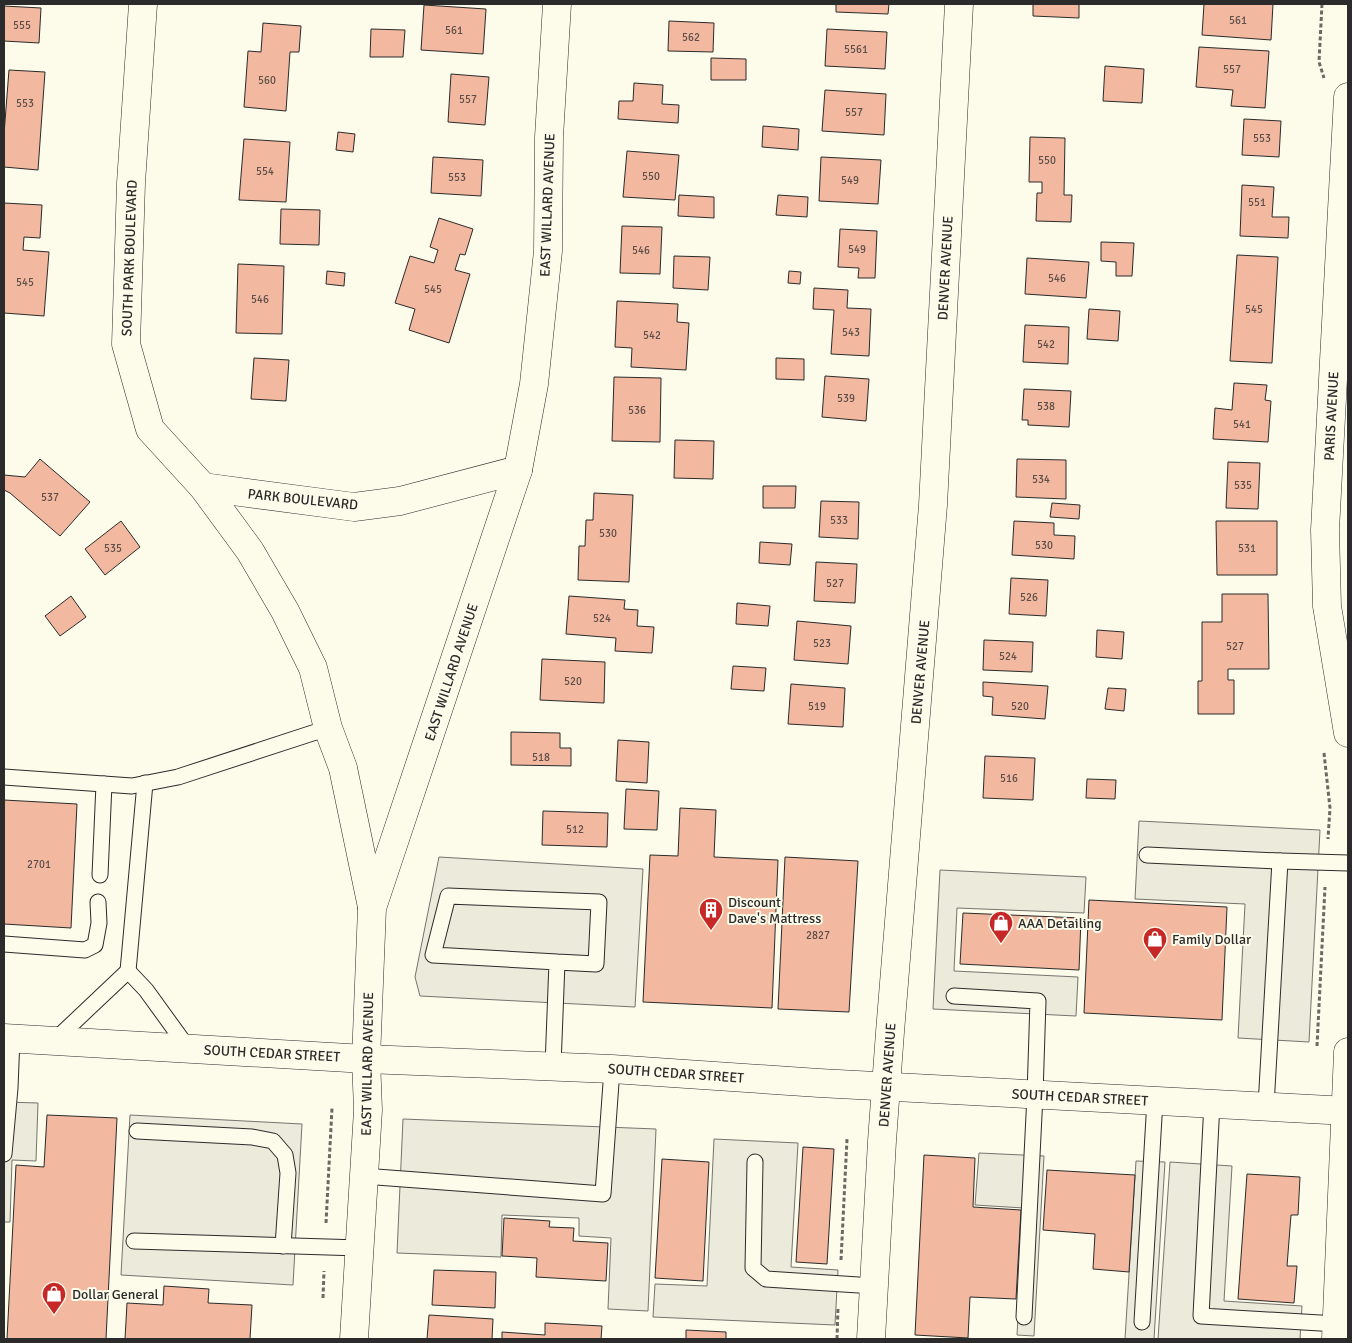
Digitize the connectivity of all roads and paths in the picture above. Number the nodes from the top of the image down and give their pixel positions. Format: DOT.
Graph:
graph roads {
  1 [pos="143,4"];
  2 [pos="557,4"];
  3 [pos="959,4"];
  4 [pos="1348,98"];
  5 [pos="518,470"];
  6 [pos="203,487"];
  7 [pos="328,728"];
  8 [pos="1348,733"];
  9 [pos="4,777"];
  10 [pos="145,783"];
  11 [pos="104,784"];
  12 [pos="1147,855"];
  13 [pos="1280,861"];
  14 [pos="1348,863"];
  15 [pos="100,875"];
  16 [pos="98,902"];
  17 [pos="372,908"];
  18 [pos="4,944"];
  19 [pos="557,962"];
  20 [pos="128,971"];
  21 [pos="954,996"];
  22 [pos="8,1038"];
  23 [pos="54,1041"];
  24 [pos="188,1048"];
  25 [pos="1348,1052"];
  26 [pos="366,1059"];
  27 [pos="553,1066"];
  28 [pos="612,1069"];
  29 [pos="886,1086"];
  30 [pos="1035,1094"];
  31 [pos="1155,1100"];
  32 [pos="1212,1103"];
  33 [pos="1266,1106"];
  34 [pos="1346,1111"];
  35 [pos="137,1131"];
  36 [pos="5,1138"];
  37 [pos="847,1139"];
  38 [pos="4,1154"];
  39 [pos="755,1162"];
  40 [pos="363,1176"];
  41 [pos="134,1241"];
  42 [pos="1345,1243"];
  43 [pos="283,1246"];
  44 [pos="360,1248"];
  45 [pos="840,1283"];
  46 [pos="874,1286"];
  47 [pos="1024,1317"];
  48 [pos="1142,1322"];
  49 [pos="1336,1332"];
  50 [pos="354,1339"];
  51 [pos="837,1339"];
  52 [pos="871,1339"];
  1 -- 6 [label="street, SOUTH PARK BOULEVARD"];
  2 -- 5 [label="street, EAST WILLARD AVENUE"];
  3 -- 29 [label="street, DENVER AVENUE"];
  4 -- 8 [label="street, PARIS AVENUE"];
  5 -- 6 [label="street, PARK BOULEVARD"];
  5 -- 17 [label="street, EAST WILLARD AVENUE"];
  6 -- 7 [label="street, SOUTH PARK BOULEVARD"];
  7 -- 10 [label="lane"];
  7 -- 17 [label="street"];
  9 -- 11 [label="lane"];
  10 -- 11 [label="lane"];
  10 -- 20 [label="lane"];
  11 -- 15 [label="lane"];
  12 -- 13 [label="lane"];
  13 -- 14 [label="lane"];
  13 -- 33 [label="lane"];
  16 -- 18 [label="lane"];
  17 -- 26 [label="street, EAST WILLARD AVENUE"];
  19 -- 19 [label="lane"];
  19 -- 27 [label="lane"];
  20 -- 23 [label="lane"];
  20 -- 24 [label="lane"];
  21 -- 30 [label="lane"];
  22 -- 23 [label="street, SOUTH CEDAR STREET"];
  22 -- 36 [label="lane"];
  23 -- 24 [label="street, SOUTH CEDAR STREET"];
  24 -- 26 [label="street, SOUTH CEDAR STREET"];
  25 -- 34 [label="street"];
  26 -- 27 [label="street, SOUTH CEDAR STREET"];
  26 -- 40 [label="street, EAST WILLARD AVENUE"];
  27 -- 28 [label="street, SOUTH CEDAR STREET"];
  28 -- 29 [label="street, SOUTH CEDAR STREET"];
  28 -- 40 [label="lane"];
  29 -- 30 [label="street, SOUTH CEDAR STREET"];
  29 -- 46 [label="street, DENVER AVENUE"];
  30 -- 31 [label="street, SOUTH CEDAR STREET"];
  30 -- 47 [label="lane"];
  31 -- 32 [label="street, SOUTH CEDAR STREET"];
  31 -- 48 [label="lane"];
  32 -- 33 [label="street, SOUTH CEDAR STREET"];
  32 -- 49 [label="lane"];
  33 -- 34 [label="street, SOUTH CEDAR STREET"];
  34 -- 42 [label="street"];
  35 -- 43 [label="lane"];
  36 -- 38 [label="lane"];
  37 -- 45 [label="path"];
  39 -- 45 [label="lane"];
  40 -- 44 [label="street, EAST WILLARD AVENUE"];
  41 -- 43 [label="lane"];
  42 -- 49 [label="street"];
  43 -- 44 [label="lane"];
  44 -- 50 [label="street, EAST WILLARD AVENUE"];
  45 -- 46 [label="lane"];
  45 -- 51 [label="path"];
  46 -- 52 [label="street, DENVER AVENUE"];
}
